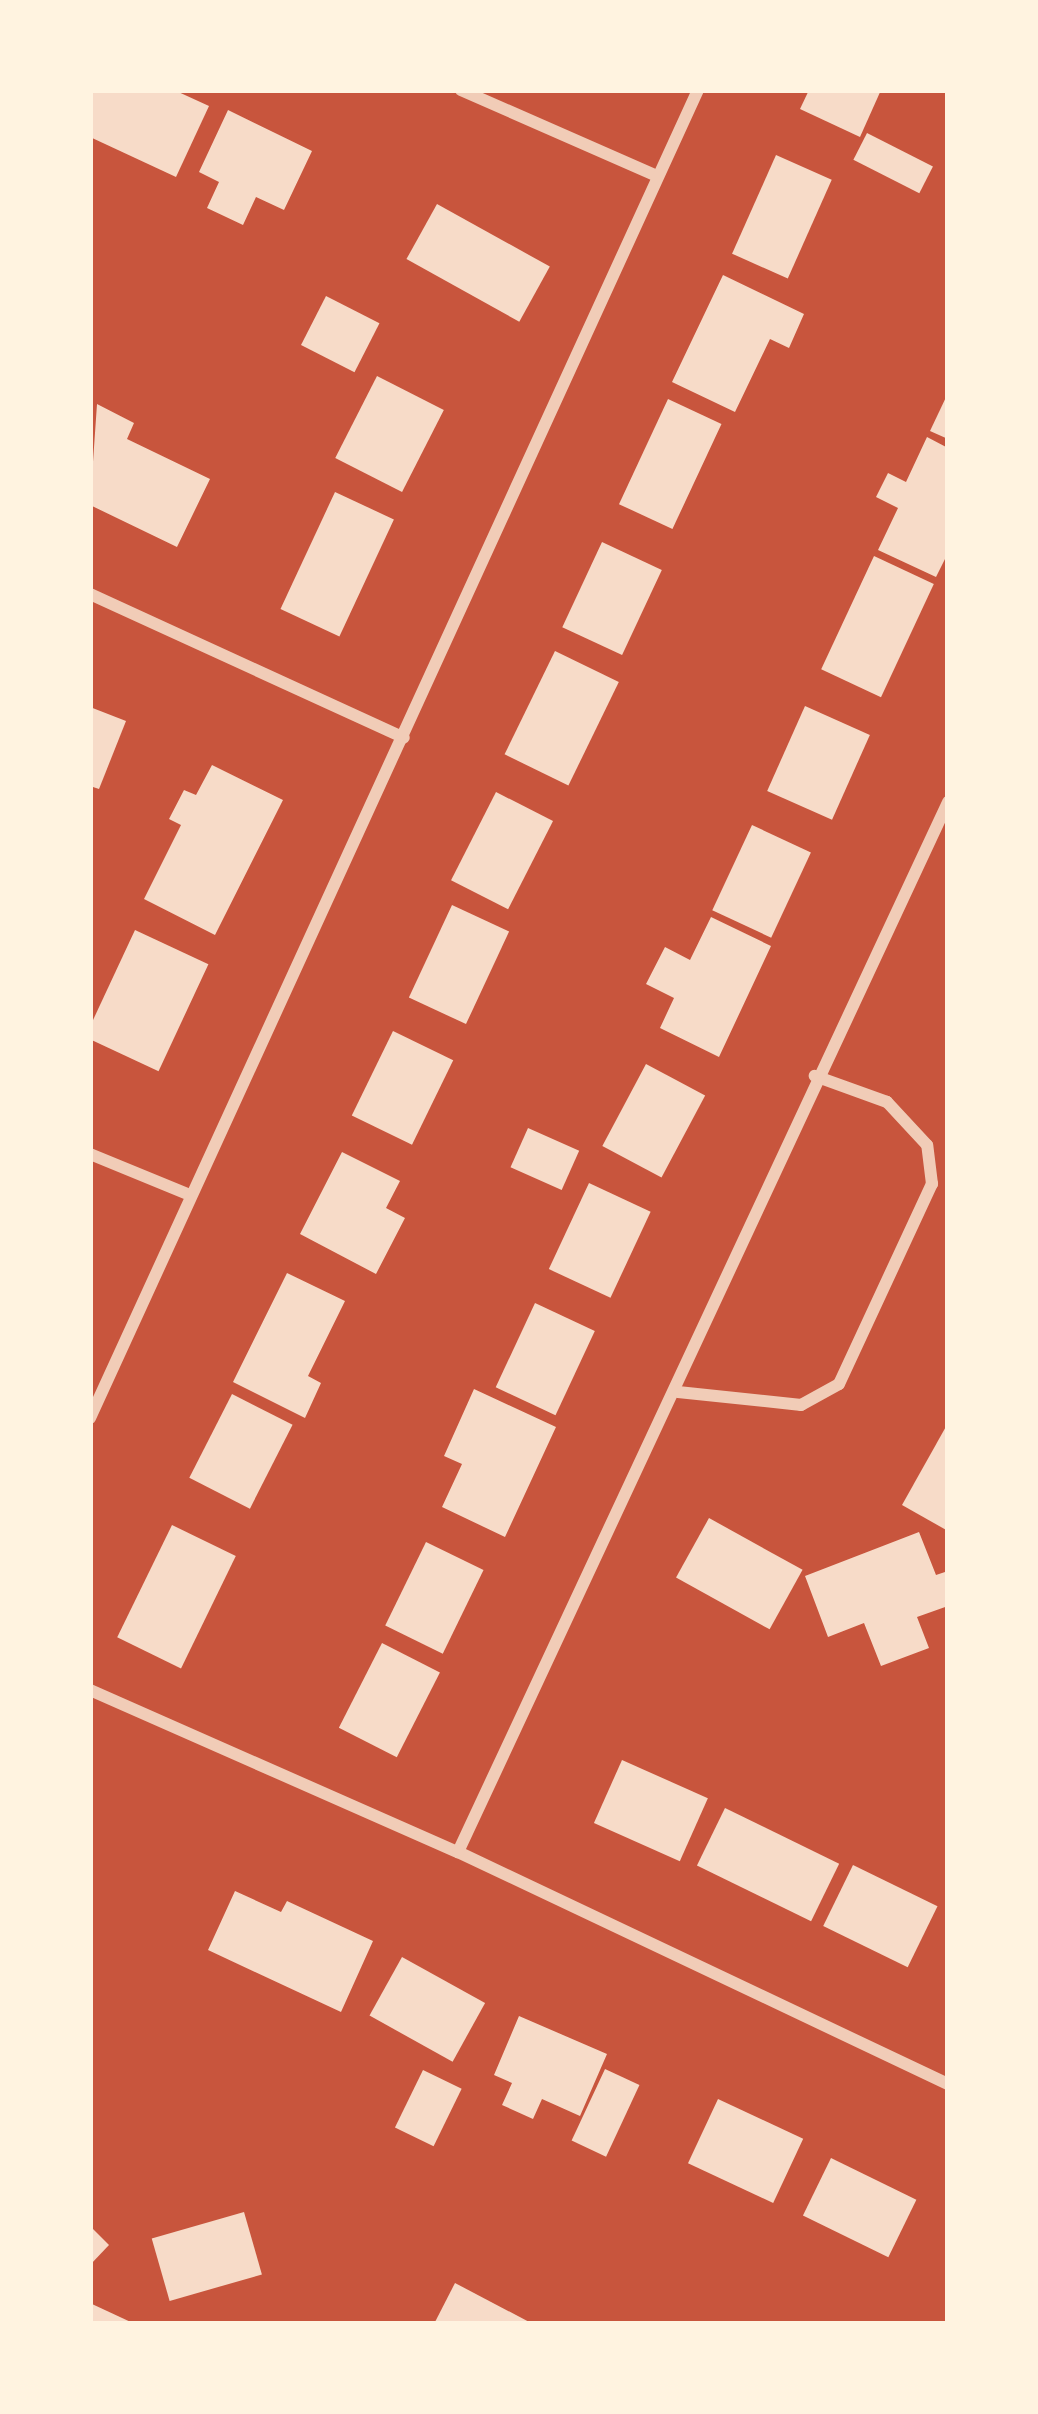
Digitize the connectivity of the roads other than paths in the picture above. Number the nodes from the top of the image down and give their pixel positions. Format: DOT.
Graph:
graph roads {
  1 [pos="461,90"];
  2 [pos="698,90"];
  3 [pos="658,176"];
  4 [pos="90,594"];
  5 [pos="404,738"];
  6 [pos="948,802"];
  7 [pos="815,1076"];
  8 [pos="90,1154"];
  9 [pos="190,1195"];
  10 [pos="678,1391"];
  11 [pos="90,1418"];
  12 [pos="90,1690"];
  13 [pos="458,1852"];
  14 [pos="948,2084"];
  1 -- 3 [label="street"];
  2 -- 3 [label="street"];
  3 -- 5 [label="street"];
  4 -- 5 [label="street"];
  5 -- 9 [label="street"];
  6 -- 7 [label="street"];
  7 -- 10 [label="street"];
  7 -- 10 [label="street"];
  8 -- 9 [label="street"];
  9 -- 11 [label="street"];
  10 -- 13 [label="street"];
  12 -- 13 [label="street"];
  13 -- 14 [label="street"];
}
